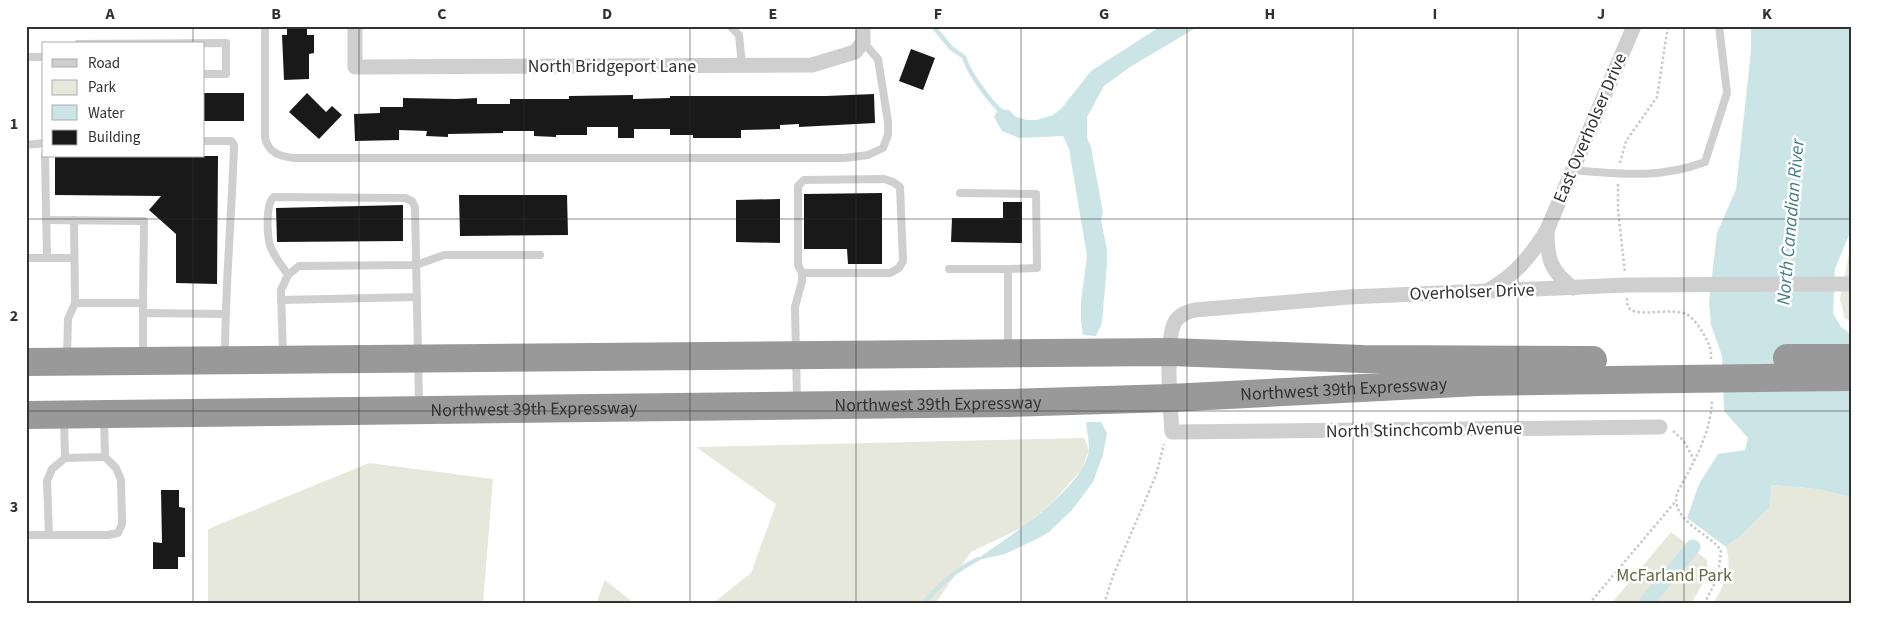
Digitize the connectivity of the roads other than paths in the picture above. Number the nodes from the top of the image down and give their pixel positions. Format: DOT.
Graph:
graph roads {
  1 [pos="266,26"];
  2 [pos="355,26"];
  3 [pos="730,26"];
  4 [pos="863,26"];
  5 [pos="1634,26"];
  6 [pos="1719,26"];
  7 [pos="862,42"];
  8 [pos="205,43"];
  9 [pos="26,57"];
  10 [pos="42,57"];
  11 [pos="742,65"];
  12 [pos="205,74"];
  13 [pos="205,142"];
  14 [pos="42,143"];
  15 [pos="26,145"];
  16 [pos="45,158"];
  17 [pos="1572,170"];
  18 [pos="960,193"];
  19 [pos="46,220"];
  20 [pos="74,220"];
  21 [pos="1547,230"];
  22 [pos="540,255"];
  23 [pos="26,258"];
  24 [pos="47,258"];
  25 [pos="74,258"];
  26 [pos="416,265"];
  27 [pos="1008,268"];
  28 [pos="949,269"];
  29 [pos="802,273"];
  30 [pos="288,275"];
  31 [pos="1851,284"];
  32 [pos="1573,288"];
  33 [pos="1486,291"];
  34 [pos="417,297"];
  35 [pos="281,300"];
  36 [pos="143,302"];
  37 [pos="75,303"];
  38 [pos="143,313"];
  39 [pos="225,314"];
  40 [pos="1170,352"];
  41 [pos="1008,353"];
  42 [pos="796,355"];
  43 [pos="418,358"];
  44 [pos="1851,358"];
  45 [pos="225,360"];
  46 [pos="283,360"];
  47 [pos="144,361"];
  48 [pos="26,362"];
  49 [pos="67,362"];
  50 [pos="1681,369"];
  51 [pos="1851,377"];
  52 [pos="1170,398"];
  53 [pos="797,406"];
  54 [pos="419,410"];
  55 [pos="104,414"];
  56 [pos="26,415"];
  57 [pos="64,415"];
  58 [pos="1660,427"];
  59 [pos="105,457"];
  60 [pos="65,458"];
  61 [pos="26,535"];
  62 [pos="49,535"];
  1 -- 7 [label="lane"];
  2 -- 11 [label="street, North Bridgeport Lane"];
  3 -- 11 [label="lane"];
  4 -- 7 [label="street"];
  5 -- 17 [label="street, East Overholser Drive"];
  6 -- 17 [label="lane"];
  7 -- 11 [label="street, North Bridgeport Lane"];
  8 -- 12 [label="lane"];
  9 -- 10 [label="lane"];
  13 -- 39 [label="lane"];
  14 -- 15 [label="lane"];
  16 -- 19 [label="lane"];
  17 -- 21 [label="street, East Overholser Drive"];
  18 -- 27 [label="lane"];
  19 -- 20 [label="lane"];
  19 -- 24 [label="lane"];
  20 -- 25 [label="lane"];
  20 -- 36 [label="lane"];
  21 -- 32 [label="street, East Overholser Drive"];
  21 -- 33 [label="street, East Overholser Drive"];
  22 -- 26 [label="lane"];
  23 -- 24 [label="lane"];
  24 -- 25 [label="lane"];
  25 -- 37 [label="lane"];
  26 -- 30 [label="lane"];
  26 -- 30 [label="lane"];
  26 -- 34 [label="lane"];
  27 -- 28 [label="lane"];
  27 -- 41 [label="lane"];
  29 -- 29 [label="lane"];
  29 -- 42 [label="lane"];
  30 -- 35 [label="lane"];
  31 -- 32 [label="street, Overholser Drive"];
  32 -- 33 [label="street, Overholser Drive"];
  33 -- 40 [label="street, Overholser Drive"];
  34 -- 35 [label="lane"];
  34 -- 43 [label="lane"];
  35 -- 46 [label="lane"];
  36 -- 37 [label="lane"];
  36 -- 38 [label="lane"];
  37 -- 49 [label="lane"];
  38 -- 39 [label="lane"];
  38 -- 47 [label="lane"];
  39 -- 45 [label="lane"];
  40 -- 41 [label="highway, Northwest 39th Expressway"];
  40 -- 50 [label="highway, Northwest 39th Expressway"];
  40 -- 52 [label="street, Overholser Drive"];
  41 -- 42 [label="highway, Northwest 39th Expressway"];
  42 -- 43 [label="highway, Northwest 39th Expressway"];
  42 -- 53 [label="lane"];
  43 -- 46 [label="highway, Northwest 39th Expressway"];
  43 -- 54 [label="lane"];
  44 -- 50 [label="highway, Northwest 39th Expressway, bridge"];
  45 -- 46 [label="highway, Northwest 39th Expressway"];
  45 -- 47 [label="highway, Northwest 39th Expressway"];
  47 -- 49 [label="highway, Northwest 39th Expressway"];
  48 -- 49 [label="highway, Northwest 39th Expressway"];
  50 -- 51 [label="highway, Northwest 39th Expressway, bridge"];
  50 -- 52 [label="highway, Northwest 39th Expressway"];
  52 -- 53 [label="highway, Northwest 39th Expressway"];
  52 -- 58 [label="street, North Stinchcomb Avenue"];
  53 -- 54 [label="highway, Northwest 39th Expressway"];
  54 -- 55 [label="highway, Northwest 39th Expressway"];
  55 -- 57 [label="highway, Northwest 39th Expressway"];
  55 -- 59 [label="lane"];
  56 -- 57 [label="highway, Northwest 39th Expressway"];
  57 -- 60 [label="lane"];
  59 -- 60 [label="lane"];
  59 -- 62 [label="lane"];
  60 -- 62 [label="lane"];
  61 -- 62 [label="lane"];
}
